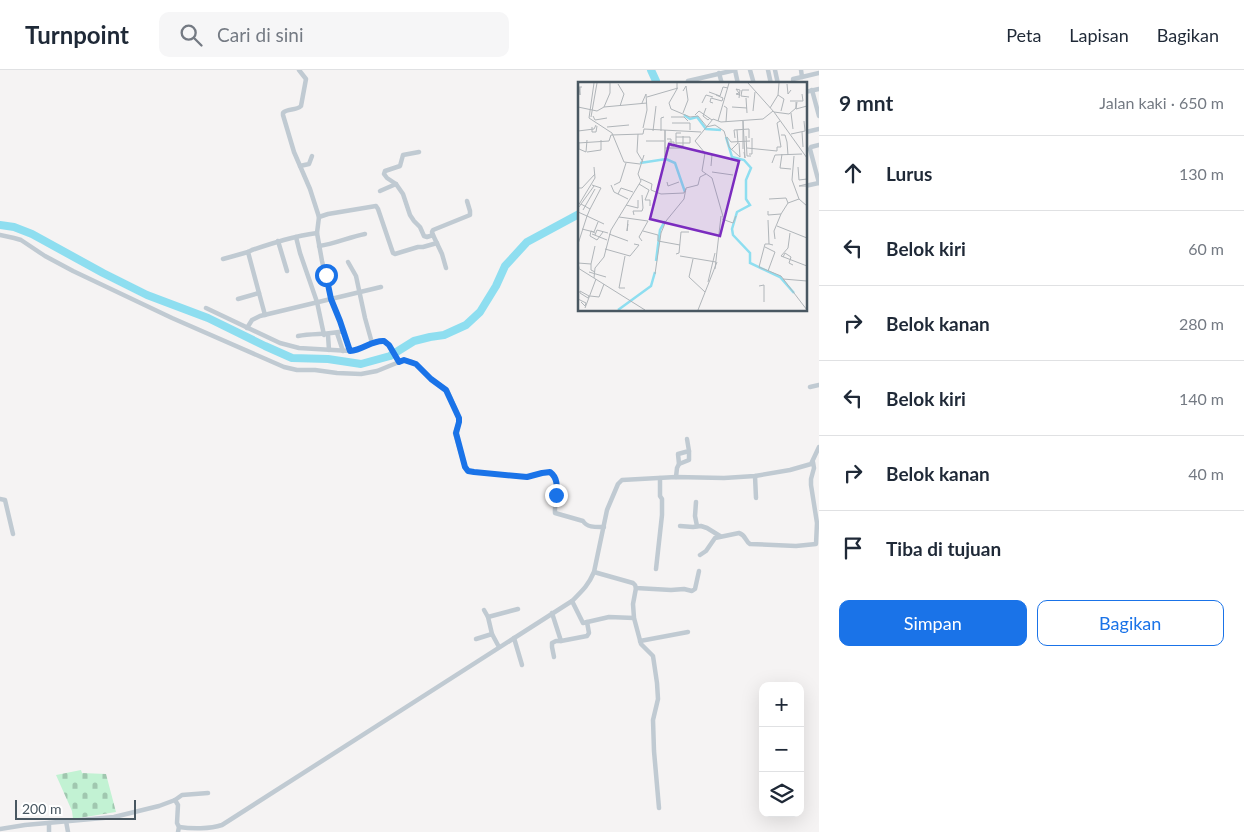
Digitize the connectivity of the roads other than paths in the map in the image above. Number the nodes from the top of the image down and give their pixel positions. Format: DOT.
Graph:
graph roads {
  1 [pos="299,70"];
  2 [pos="735,70"];
  3 [pos="801,70"];
  4 [pos="818,72"];
  5 [pos="719,74"];
  6 [pos="704,77"];
  7 [pos="802,77"];
  8 [pos="688,82"];
  9 [pos="705,82"];
  10 [pos="721,82"];
  11 [pos="794,82"];
  12 [pos="819,89"];
  13 [pos="812,90"];
  14 [pos="806,92"];
  15 [pos="819,116"];
  16 [pos="819,129"];
  17 [pos="806,132"];
  18 [pos="819,145"];
  19 [pos="419,152"];
  20 [pos="312,156"];
  21 [pos="300,166"];
  22 [pos="819,183"];
  23 [pos="396,184"];
  24 [pos="806,186"];
  25 [pos="380,190"];
  26 [pos="467,201"];
  27 [pos="320,217"];
  28 [pos="317,232"];
  29 [pos="365,234"];
  30 [pos="433,235"];
  31 [pos="0,236"];
  32 [pos="296,237"];
  33 [pos="278,241"];
  34 [pos="437,244"];
  35 [pos="320,246"];
  36 [pos="248,252"];
  37 [pos="223,259"];
  38 [pos="348,262"];
  39 [pos="446,268"];
  40 [pos="287,271"];
  41 [pos="380,287"];
  42 [pos="358,292"];
  43 [pos="259,293"];
  44 [pos="238,299"];
  45 [pos="331,299"];
  46 [pos="316,302"];
  47 [pos="206,308"];
  48 [pos="265,315"];
  49 [pos="247,328"];
  50 [pos="344,331"];
  51 [pos="337,333"];
  52 [pos="326,335"];
  53 [pos="298,336"];
  54 [pos="372,343"];
  55 [pos="329,350"];
  56 [pos="343,351"];
  57 [pos="350,351"];
  58 [pos="398,360"];
  59 [pos="810,386"];
  60 [pos="819,386"];
  61 [pos="687,438"];
  62 [pos="819,447"];
  63 [pos="689,451"];
  64 [pos="813,462"];
  65 [pos="679,464"];
  66 [pos="755,476"];
  67 [pos="676,477"];
  68 [pos="660,478"];
  69 [pos="756,498"];
  70 [pos="0,499"];
  71 [pos="696,502"];
  72 [pos="680,526"];
  73 [pos="697,526"];
  74 [pos="604,527"];
  75 [pos="13,534"];
  76 [pos="720,536"];
  77 [pos="818,544"];
  78 [pos="700,555"];
  79 [pos="656,569"];
  80 [pos="699,571"];
  81 [pos="594,572"];
  82 [pos="636,588"];
  83 [pos="572,601"];
  84 [pos="484,610"];
  85 [pos="518,610"];
  86 [pos="552,613"];
  87 [pos="488,617"];
  88 [pos="634,618"];
  89 [pos="586,622"];
  90 [pos="688,632"];
  91 [pos="492,634"];
  92 [pos="514,638"];
  93 [pos="476,639"];
  94 [pos="561,640"];
  95 [pos="640,641"];
  96 [pos="499,648"];
  97 [pos="554,657"];
  98 [pos="522,665"];
  99 [pos="208,793"];
  100 [pos="175,800"];
  101 [pos="659,808"];
  102 [pos="66,821"];
  103 [pos="49,823"];
  104 [pos="0,829"];
  105 [pos="178,830"];
  106 [pos="49,832"];
  107 [pos="68,832"];
  1 -- 21 [label="street"];
  2 -- 5 [label="street"];
  3 -- 7 [label="street"];
  4 -- 7 [label="street"];
  5 -- 6 [label="street"];
  5 -- 10 [label="street"];
  6 -- 8 [label="street"];
  6 -- 9 [label="street"];
  7 -- 11 [label="street"];
  12 -- 13 [label="street"];
  13 -- 14 [label="street"];
  13 -- 15 [label="street"];
  16 -- 17 [label="street"];
  18 -- 22 [label="street"];
  19 -- 23 [label="street"];
  20 -- 21 [label="street"];
  21 -- 27 [label="street"];
  22 -- 24 [label="street"];
  23 -- 25 [label="street"];
  23 -- 30 [label="street"];
  26 -- 30 [label="street"];
  27 -- 28 [label="street"];
  27 -- 34 [label="street"];
  28 -- 32 [label="street"];
  28 -- 35 [label="street"];
  29 -- 35 [label="street"];
  30 -- 34 [label="street"];
  31 -- 58 [label="street"];
  32 -- 33 [label="street"];
  32 -- 46 [label="street"];
  33 -- 36 [label="street"];
  33 -- 40 [label="street"];
  34 -- 39 [label="street"];
  35 -- 45 [label="street"];
  36 -- 37 [label="street"];
  36 -- 43 [label="street"];
  38 -- 42 [label="street"];
  41 -- 42 [label="street"];
  42 -- 45 [label="street"];
  42 -- 54 [label="street"];
  43 -- 44 [label="street"];
  43 -- 48 [label="street"];
  45 -- 46 [label="street"];
  45 -- 50 [label="street"];
  46 -- 48 [label="street"];
  46 -- 52 [label="street"];
  47 -- 49 [label="street"];
  48 -- 49 [label="street"];
  49 -- 55 [label="street"];
  50 -- 51 [label="street"];
  50 -- 57 [label="street"];
  51 -- 52 [label="street"];
  51 -- 56 [label="street"];
  52 -- 53 [label="street"];
  52 -- 55 [label="street"];
  54 -- 57 [label="street"];
  54 -- 58 [label="street"];
  55 -- 56 [label="street"];
  56 -- 57 [label="street"];
  58 -- 74 [label="street"];
  59 -- 60 [label="street"];
  61 -- 63 [label="street"];
  62 -- 64 [label="street"];
  63 -- 65 [label="street"];
  63 -- 65 [label="street"];
  64 -- 66 [label="street"];
  64 -- 77 [label="street"];
  65 -- 67 [label="street"];
  66 -- 67 [label="street"];
  66 -- 69 [label="street"];
  67 -- 68 [label="street"];
  68 -- 74 [label="street"];
  68 -- 79 [label="street"];
  70 -- 75 [label="street"];
  71 -- 73 [label="street"];
  72 -- 73 [label="street"];
  73 -- 76 [label="street"];
  74 -- 81 [label="street"];
  76 -- 77 [label="street"];
  76 -- 78 [label="street"];
  80 -- 82 [label="street"];
  81 -- 82 [label="street"];
  81 -- 83 [label="street"];
  82 -- 88 [label="street"];
  83 -- 86 [label="street"];
  83 -- 89 [label="street"];
  84 -- 87 [label="street"];
  85 -- 87 [label="street"];
  86 -- 92 [label="street"];
  86 -- 94 [label="street"];
  87 -- 91 [label="street"];
  88 -- 89 [label="street"];
  88 -- 95 [label="street"];
  89 -- 94 [label="street"];
  90 -- 95 [label="street"];
  91 -- 93 [label="street"];
  91 -- 96 [label="street"];
  92 -- 96 [label="street"];
  92 -- 98 [label="street"];
  94 -- 97 [label="street"];
  95 -- 101 [label="street"];
  96 -- 105 [label="street"];
  99 -- 100 [label="street"];
  100 -- 102 [label="street"];
  100 -- 105 [label="street"];
  102 -- 103 [label="street"];
  102 -- 107 [label="street"];
  103 -- 104 [label="street"];
  103 -- 106 [label="street"];
}
